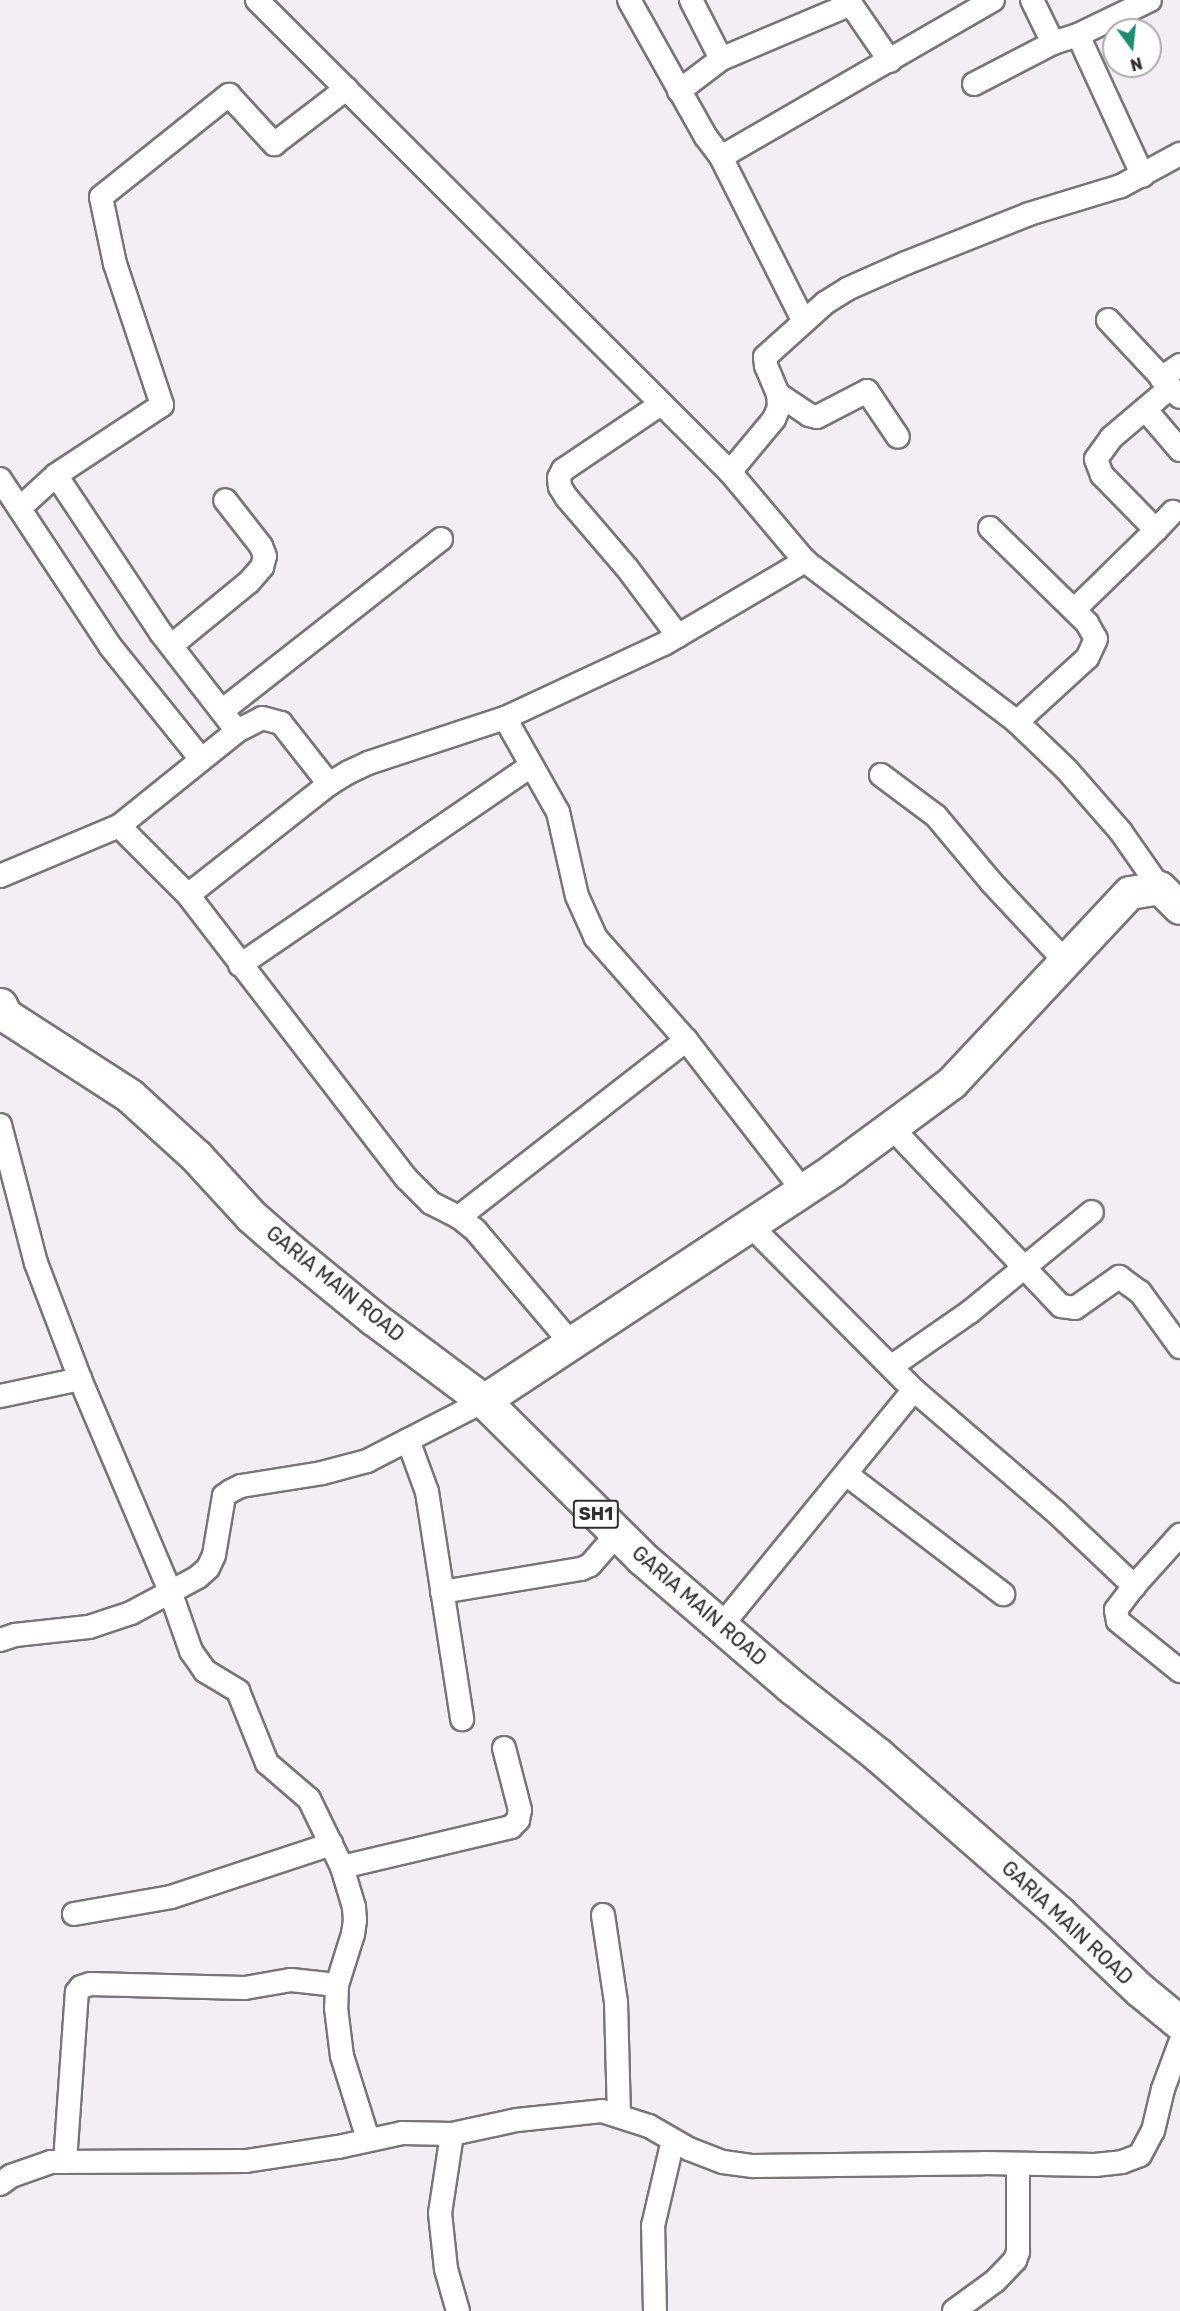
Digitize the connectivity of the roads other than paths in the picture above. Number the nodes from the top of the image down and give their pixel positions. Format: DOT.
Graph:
graph roads {
  1 [pos="257,0"];
  2 [pos="629,0"];
  3 [pos="691,0"];
  4 [pos="993,0"];
  5 [pos="1032,0"];
  6 [pos="1150,0"];
  7 [pos="850,2"];
  8 [pos="1078,35"];
  9 [pos="1053,43"];
  10 [pos="721,59"];
  11 [pos="890,62"];
  12 [pos="974,84"];
  13 [pos="346,89"];
  14 [pos="679,91"];
  15 [pos="1180,154"];
  16 [pos="721,157"];
  17 [pos="1143,176"];
  18 [pos="803,320"];
  19 [pos="1108,320"];
  20 [pos="1180,365"];
  21 [pos="1170,388"];
  22 [pos="778,394"];
  23 [pos="661,404"];
  24 [pos="1145,409"];
  25 [pos="898,437"];
  26 [pos="1180,450"];
  27 [pos="729,472"];
  28 [pos="56,475"];
  29 [pos="0,478"];
  30 [pos="225,500"];
  31 [pos="20,508"];
  32 [pos="1173,512"];
  33 [pos="990,528"];
  34 [pos="1156,530"];
  35 [pos="441,539"];
  36 [pos="805,561"];
  37 [pos="1074,610"];
  38 [pos="678,636"];
  39 [pos="171,645"];
  40 [pos="224,710"];
  41 [pos="505,718"];
  42 [pos="1017,722"];
  43 [pos="237,731"];
  44 [pos="201,759"];
  45 [pos="531,766"];
  46 [pos="881,775"];
  47 [pos="329,784"];
  48 [pos="118,826"];
  49 [pos="0,876"];
  50 [pos="188,896"];
  51 [pos="1170,898"];
  52 [pos="1066,962"];
  53 [pos="240,965"];
  54 [pos="2,1013"];
  55 [pos="686,1040"];
  56 [pos="0,1125"];
  57 [pos="892,1128"];
  58 [pos="803,1191"];
  59 [pos="1092,1212"];
  60 [pos="459,1217"];
  61 [pos="751,1226"];
  62 [pos="1024,1269"];
  63 [pos="572,1344"];
  64 [pos="1180,1347"];
  65 [pos="892,1366"];
  66 [pos="80,1379"];
  67 [pos="914,1390"];
  68 [pos="0,1396"];
  69 [pos="484,1401"];
  70 [pos="408,1440"];
  71 [pos="846,1474"];
  72 [pos="617,1534"];
  73 [pos="1180,1534"];
  74 [pos="1134,1586"];
  75 [pos="170,1591"];
  76 [pos="442,1592"];
  77 [pos="1003,1594"];
  78 [pos="722,1625"];
  79 [pos="0,1640"];
  80 [pos="1180,1671"];
  81 [pos="462,1719"];
  82 [pos="504,1748"];
  83 [pos="331,1844"];
  84 [pos="342,1868"];
  85 [pos="74,1914"];
  86 [pos="603,1915"];
  87 [pos="337,1985"];
  88 [pos="1180,2023"];
  89 [pos="1180,2043"];
  90 [pos="619,2115"];
  91 [pos="452,2134"];
  92 [pos="368,2139"];
  93 [pos="673,2140"];
  94 [pos="65,2162"];
  95 [pos="1018,2164"];
  96 [pos="0,2184"];
  97 [pos="458,2311"];
  98 [pos="655,2311"];
  99 [pos="954,2311"];
  1 -- 13 [label="street"];
  2 -- 14 [label="street"];
  3 -- 10 [label="street"];
  4 -- 11 [label="street"];
  5 -- 9 [label="street"];
  6 -- 8 [label="street"];
  7 -- 10 [label="street"];
  7 -- 11 [label="street"];
  8 -- 9 [label="street"];
  8 -- 17 [label="street"];
  9 -- 12 [label="street"];
  10 -- 14 [label="street"];
  11 -- 16 [label="street"];
  13 -- 23 [label="street"];
  13 -- 28 [label="street"];
  14 -- 16 [label="street"];
  15 -- 17 [label="street"];
  16 -- 18 [label="street"];
  17 -- 18 [label="street"];
  18 -- 22 [label="street"];
  19 -- 21 [label="street"];
  20 -- 21 [label="street"];
  21 -- 24 [label="street"];
  22 -- 25 [label="street"];
  22 -- 27 [label="street"];
  23 -- 27 [label="street"];
  23 -- 38 [label="street"];
  24 -- 26 [label="street"];
  24 -- 34 [label="street"];
  27 -- 36 [label="street"];
  28 -- 31 [label="street"];
  28 -- 39 [label="street"];
  29 -- 31 [label="street"];
  30 -- 39 [label="street"];
  31 -- 44 [label="street"];
  32 -- 34 [label="street"];
  33 -- 37 [label="street"];
  34 -- 37 [label="street"];
  35 -- 40 [label="street"];
  36 -- 38 [label="street"];
  36 -- 42 [label="street"];
  37 -- 42 [label="street"];
  38 -- 41 [label="street"];
  39 -- 40 [label="street"];
  40 -- 43 [label="street"];
  41 -- 45 [label="street"];
  41 -- 47 [label="street"];
  42 -- 51 [label="street"];
  43 -- 44 [label="street"];
  43 -- 47 [label="street"];
  44 -- 48 [label="street"];
  45 -- 53 [label="street"];
  45 -- 55 [label="street"];
  46 -- 52 [label="street"];
  47 -- 50 [label="street"];
  48 -- 49 [label="street"];
  48 -- 50 [label="street"];
  50 -- 53 [label="street"];
  51 -- 52 [label="main road"];
  52 -- 57 [label="main road"];
  53 -- 60 [label="street"];
  54 -- 69 [label="main road, GARIA MAIN ROAD / SH1"];
  55 -- 58 [label="street"];
  55 -- 60 [label="street"];
  56 -- 66 [label="street"];
  57 -- 58 [label="main road"];
  57 -- 62 [label="street"];
  58 -- 61 [label="main road"];
  59 -- 62 [label="street"];
  60 -- 63 [label="street"];
  61 -- 63 [label="main road"];
  61 -- 65 [label="street"];
  62 -- 64 [label="street"];
  62 -- 65 [label="street"];
  63 -- 69 [label="main road"];
  65 -- 67 [label="street"];
  66 -- 68 [label="street"];
  66 -- 75 [label="street"];
  67 -- 71 [label="street"];
  67 -- 74 [label="street"];
  69 -- 70 [label="street"];
  69 -- 72 [label="main road, GARIA MAIN ROAD / SH1"];
  70 -- 75 [label="street"];
  70 -- 76 [label="street"];
  71 -- 77 [label="street"];
  71 -- 78 [label="street"];
  72 -- 76 [label="street"];
  72 -- 78 [label="main road, GARIA MAIN ROAD / SH1"];
  73 -- 74 [label="street"];
  74 -- 80 [label="street"];
  75 -- 79 [label="street"];
  75 -- 83 [label="street"];
  76 -- 81 [label="street"];
  78 -- 88 [label="main road, GARIA MAIN ROAD / SH1"];
  82 -- 84 [label="street"];
  83 -- 84 [label="street"];
  83 -- 85 [label="street"];
  84 -- 87 [label="street"];
  86 -- 90 [label="street"];
  87 -- 92 [label="street"];
  87 -- 94 [label="street"];
  89 -- 95 [label="street"];
  90 -- 91 [label="street"];
  90 -- 93 [label="street"];
  91 -- 92 [label="street"];
  91 -- 97 [label="street"];
  92 -- 94 [label="street"];
  93 -- 95 [label="street"];
  93 -- 98 [label="street"];
  94 -- 96 [label="street"];
  95 -- 99 [label="street"];
}
